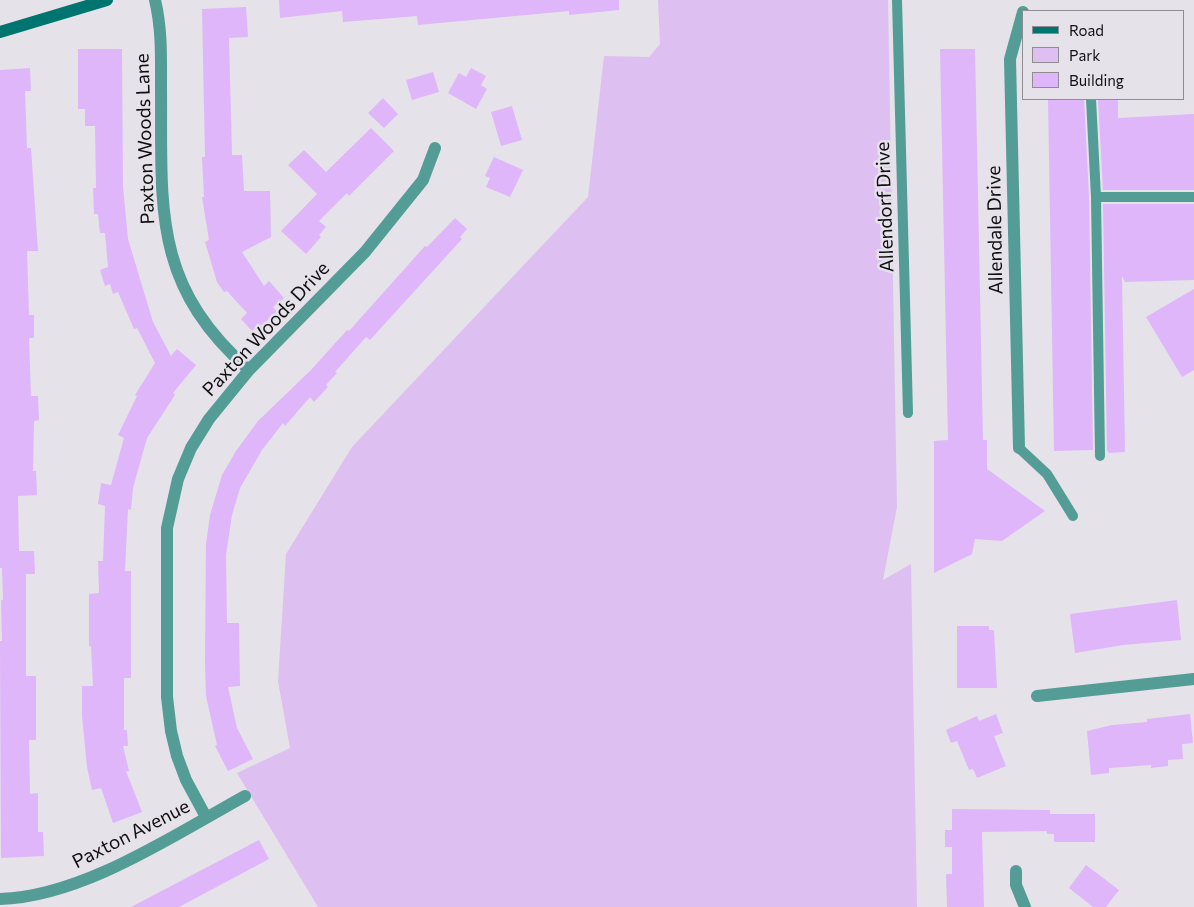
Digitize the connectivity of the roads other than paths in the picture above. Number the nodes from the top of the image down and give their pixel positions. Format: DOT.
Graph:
graph roads {
  1 [pos="107,0"];
  2 [pos="156,0"];
  3 [pos="897,0"];
  4 [pos="1022,16"];
  5 [pos="0,32"];
  6 [pos="1091,100"];
  7 [pos="435,148"];
  8 [pos="1096,197"];
  9 [pos="1194,197"];
  10 [pos="249,370"];
  11 [pos="908,413"];
  12 [pos="1018,448"];
  13 [pos="1100,456"];
  14 [pos="1073,516"];
  15 [pos="1194,679"];
  16 [pos="1037,696"];
  17 [pos="245,796"];
  18 [pos="206,817"];
  19 [pos="1016,871"];
  20 [pos="0,899"];
  21 [pos="1025,907"];
  1 -- 5 [label="street"];
  2 -- 10 [label="street, Paxton Woods Lane"];
  3 -- 11 [label="lane, Allendorf Drive"];
  4 -- 12 [label="street, Allendale Drive"];
  6 -- 8 [label="lane"];
  7 -- 10 [label="street, Paxton Woods Drive"];
  8 -- 9 [label="lane"];
  8 -- 13 [label="lane"];
  10 -- 18 [label="street, Paxton Woods Drive"];
  12 -- 14 [label="lane"];
  15 -- 16 [label="street"];
  17 -- 18 [label="street, Paxton Avenue"];
  18 -- 20 [label="street, Paxton Avenue"];
  19 -- 21 [label="street"];
}
